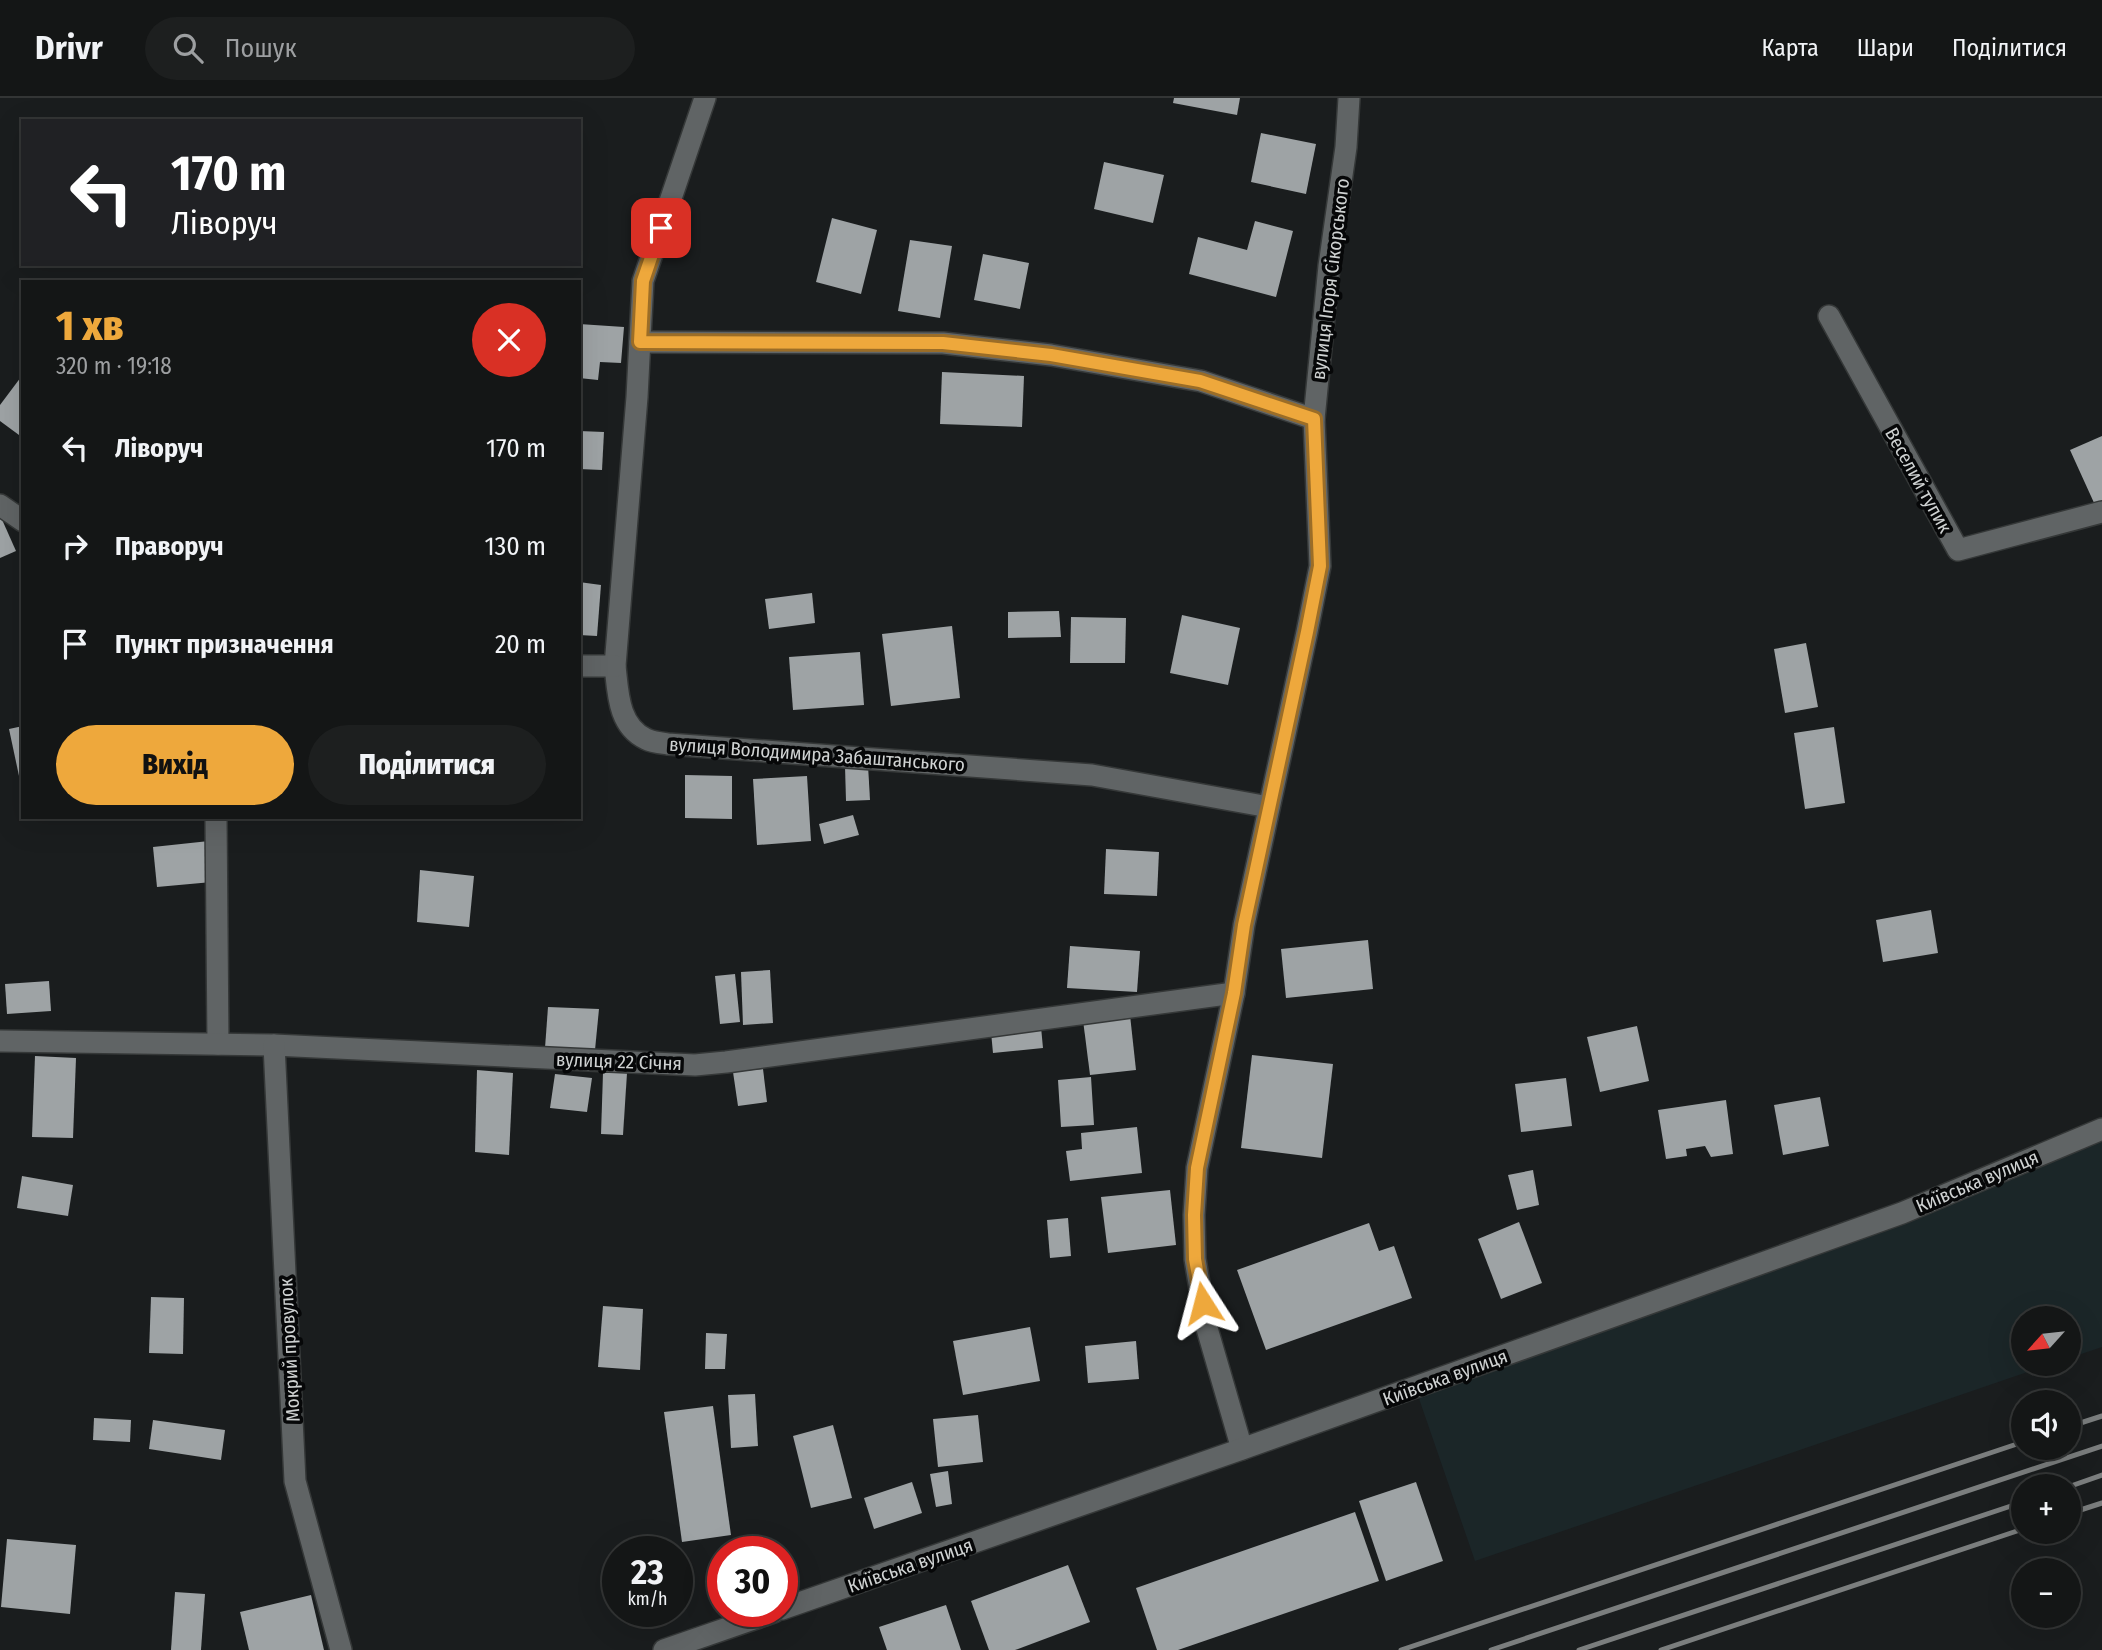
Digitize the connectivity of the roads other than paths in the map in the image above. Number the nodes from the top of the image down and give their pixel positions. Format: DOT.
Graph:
graph roads {
  1 [pos="705,98"];
  2 [pos="1349,98"];
  3 [pos="1829,316"];
  4 [pos="640,342"];
  5 [pos="1314,419"];
  6 [pos="0,505"];
  7 [pos="2102,512"];
  8 [pos="21,520"];
  9 [pos="581,666"];
  10 [pos="615,666"];
  11 [pos="1269,807"];
  12 [pos="216,819"];
  13 [pos="1234,993"];
  14 [pos="0,1041"];
  15 [pos="218,1044"];
  16 [pos="274,1045"];
  17 [pos="2102,1129"];
  18 [pos="1242,1449"];
  19 [pos="798,1603"];
  20 [pos="731,1627"];
  21 [pos="341,1650"];
  22 [pos="664,1650"];
  1 -- 4 [label="street, вулиця Володимира Забаштанського"];
  2 -- 5 [label="street, вулиця Ігоря Сікорського"];
  3 -- 7 [label="street, Веселий тупик"];
  4 -- 5 [label="street"];
  4 -- 10 [label="street, вулиця Володимира Забаштанського"];
  5 -- 11 [label="street, вулиця Ігоря Сікорського"];
  6 -- 8 [label="street"];
  9 -- 10 [label="street"];
  10 -- 11 [label="street, вулиця Володимира Забаштанського"];
  11 -- 13 [label="street, вулиця Ігоря Сікорського"];
  12 -- 15 [label="street"];
  13 -- 16 [label="street, вулиця 22 Січня"];
  13 -- 18 [label="street, вулиця Ігоря Сікорського"];
  14 -- 15 [label="street, вулиця 22 Січня"];
  15 -- 16 [label="street, вулиця 22 Січня"];
  16 -- 21 [label="street, Мокрий провулок"];
  17 -- 18 [label="street, Київська вулиця"];
  18 -- 19 [label="street, Київська вулиця"];
  20 -- 22 [label="street"];
}
